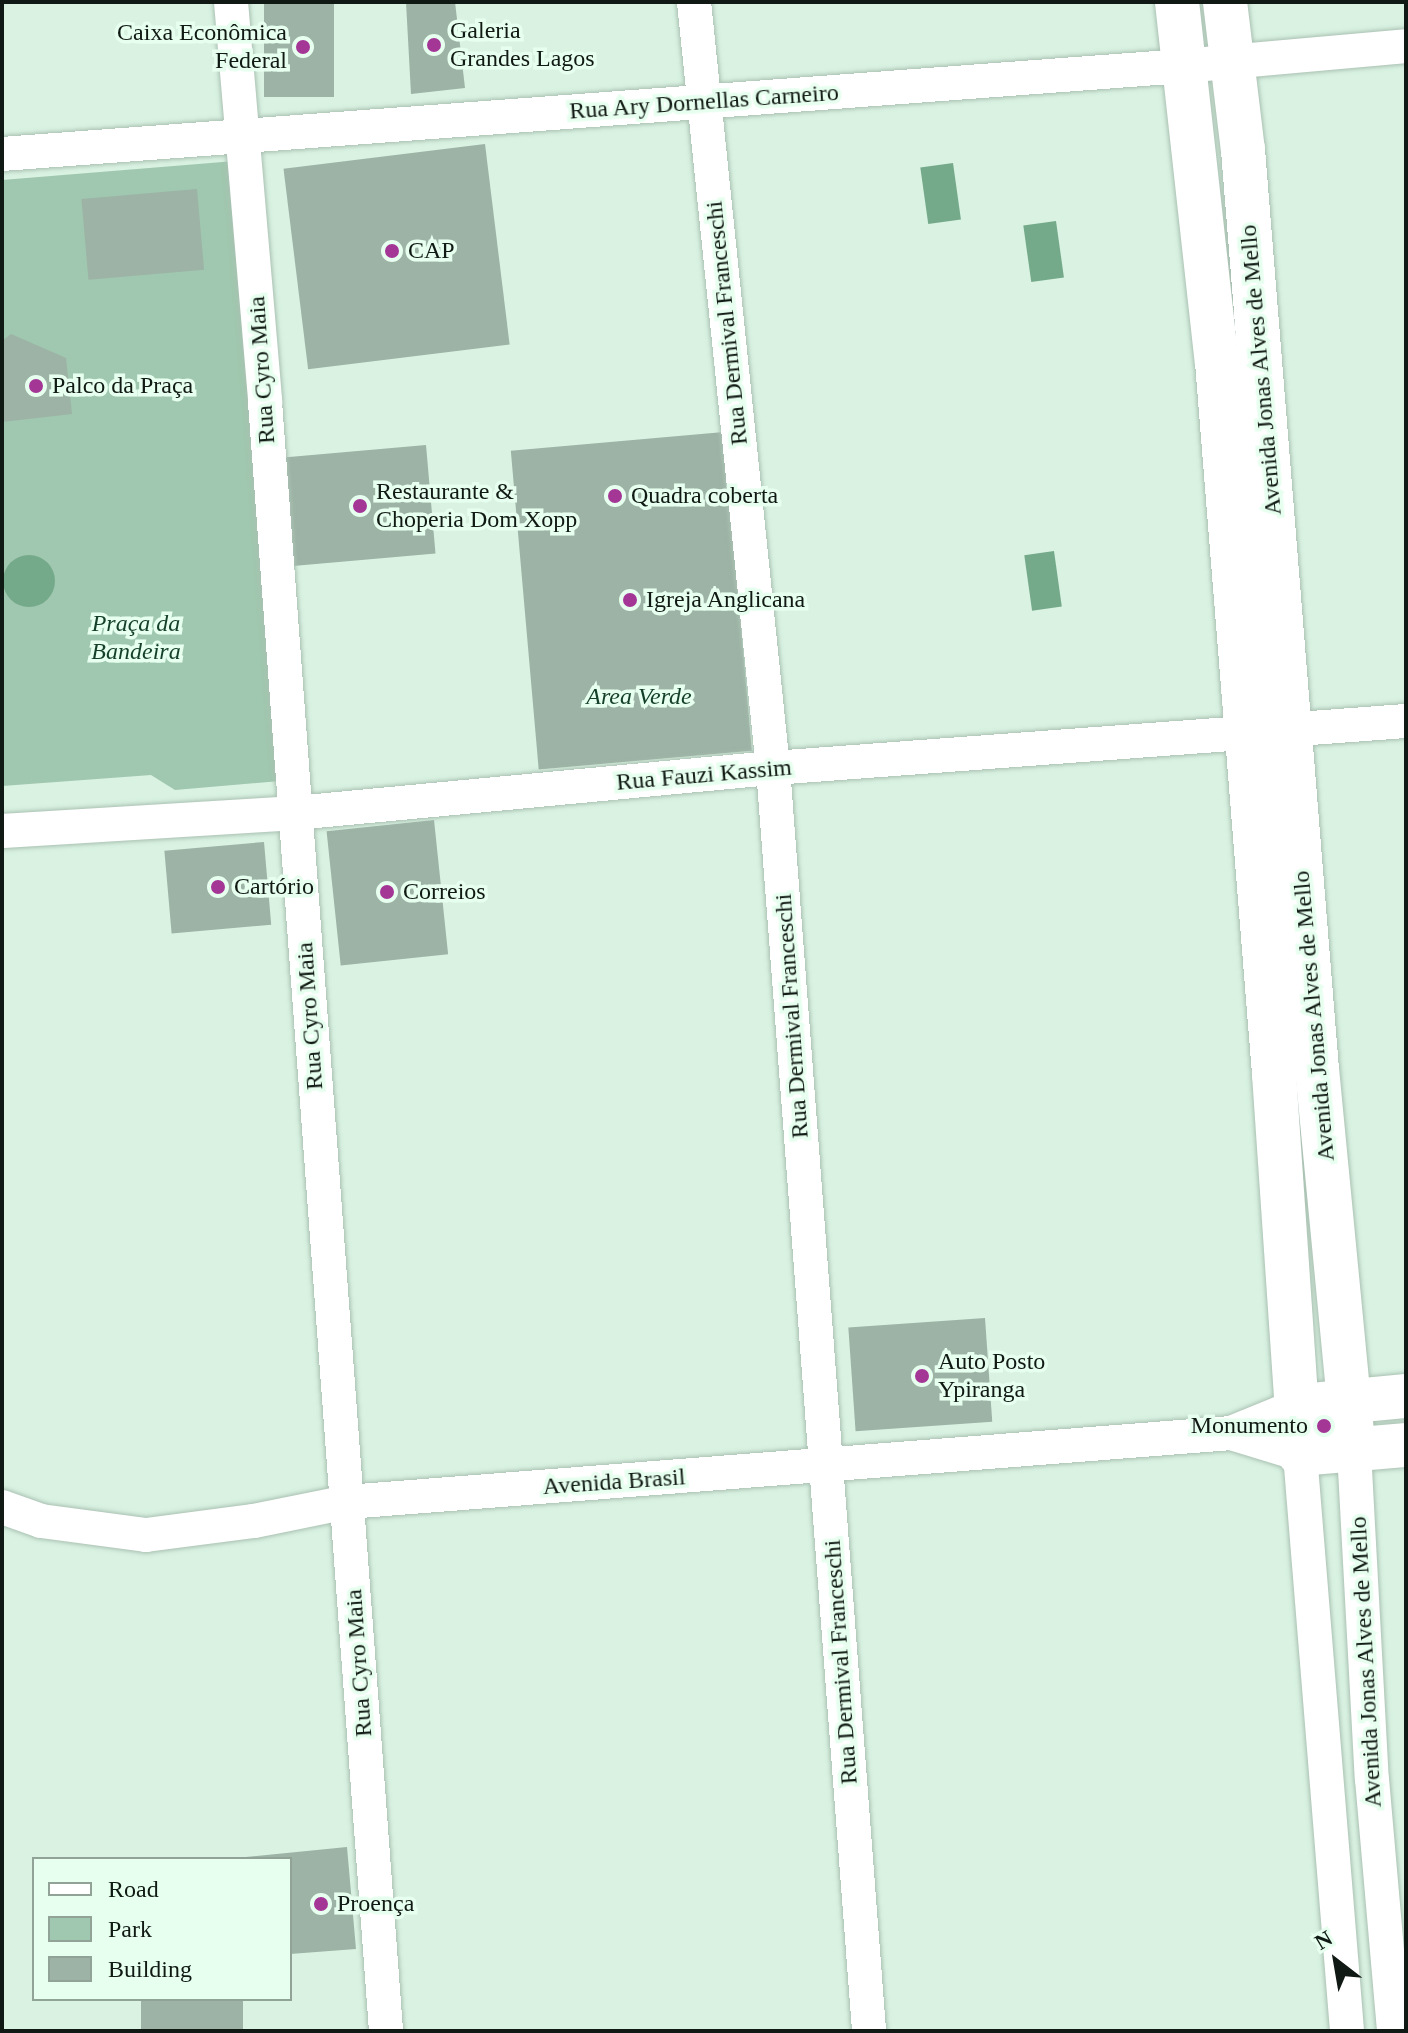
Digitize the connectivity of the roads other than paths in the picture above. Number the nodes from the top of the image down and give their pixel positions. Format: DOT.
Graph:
graph roads {
  1 [pos="231,2"];
  2 [pos="694,2"];
  3 [pos="1177,2"];
  4 [pos="1225,2"];
  5 [pos="1406,46"];
  6 [pos="1233,59"];
  7 [pos="1183,66"];
  8 [pos="704,102"];
  9 [pos="244,135"];
  10 [pos="2,154"];
  11 [pos="1406,721"];
  12 [pos="1291,731"];
  13 [pos="1248,734"];
  14 [pos="773,768"];
  15 [pos="295,813"];
  16 [pos="2,831"];
  17 [pos="1406,1396"];
  18 [pos="1349,1401"];
  19 [pos="1297,1406"];
  20 [pos="1231,1433"];
  21 [pos="1406,1445"];
  22 [pos="1354,1451"];
  23 [pos="1300,1454"];
  24 [pos="826,1466"];
  25 [pos="347,1502"];
  26 [pos="2,1507"];
  27 [pos="386,2031"];
  28 [pos="869,2031"];
  29 [pos="1347,2031"];
  30 [pos="1394,2031"];
  1 -- 9 [label="street, Rua Cyro Maia"];
  2 -- 8 [label="street, Rua Dermival Franceschi"];
  3 -- 7 [label="main road, Avenida Jonas Alves de Mello"];
  4 -- 6 [label="main road, Avenida Jonas Alves de Mello"];
  5 -- 6 [label="street, Rua Ary Dornellas Carneiro"];
  6 -- 7 [label="street, Rua Ary Dornellas Carneiro"];
  6 -- 12 [label="main road, Avenida Jonas Alves de Mello"];
  7 -- 8 [label="street, Rua Ary Dornellas Carneiro"];
  7 -- 13 [label="main road, Avenida Jonas Alves de Mello"];
  8 -- 9 [label="street, Rua Ary Dornellas Carneiro"];
  8 -- 14 [label="street, Rua Dermival Franceschi"];
  9 -- 10 [label="street, Rua Ary Dornellas Carneiro"];
  9 -- 15 [label="street, Rua Cyro Maia"];
  11 -- 12 [label="street, Rua Fauzi Kassim"];
  12 -- 13 [label="street, Rua Fauzi Kassim"];
  12 -- 18 [label="main road, Avenida Jonas Alves de Mello"];
  13 -- 14 [label="street, Rua Fauzi Kassim"];
  13 -- 19 [label="main road, Avenida Jonas Alves de Mello"];
  14 -- 15 [label="street, Rua Fauzi Kassim"];
  14 -- 24 [label="street, Rua Dermival Franceschi"];
  15 -- 16 [label="street, Rua Fauzi Kassim"];
  15 -- 25 [label="street, Rua Cyro Maia"];
  17 -- 18 [label="main road, Avenida Brasil"];
  18 -- 19 [label="main road, Avenida Brasil"];
  18 -- 22 [label="main road, Avenida Jonas Alves de Mello"];
  19 -- 20 [label="street, Avenida Brasil"];
  19 -- 23 [label="main road, Avenida Jonas Alves de Mello"];
  20 -- 23 [label="street, Avenida Brasil"];
  20 -- 24 [label="street, Avenida Brasil"];
  21 -- 22 [label="main road, Avenida Brasil"];
  22 -- 23 [label="main road, Avenida Brasil"];
  22 -- 30 [label="street, Avenida Jonas Alves de Mello"];
  23 -- 29 [label="street, Avenida Jonas Alves de Mello"];
  24 -- 25 [label="street, Avenida Brasil"];
  24 -- 28 [label="street, Rua Dermival Franceschi"];
  25 -- 26 [label="street, Avenida Brasil"];
  25 -- 27 [label="street, Rua Cyro Maia"];
}
